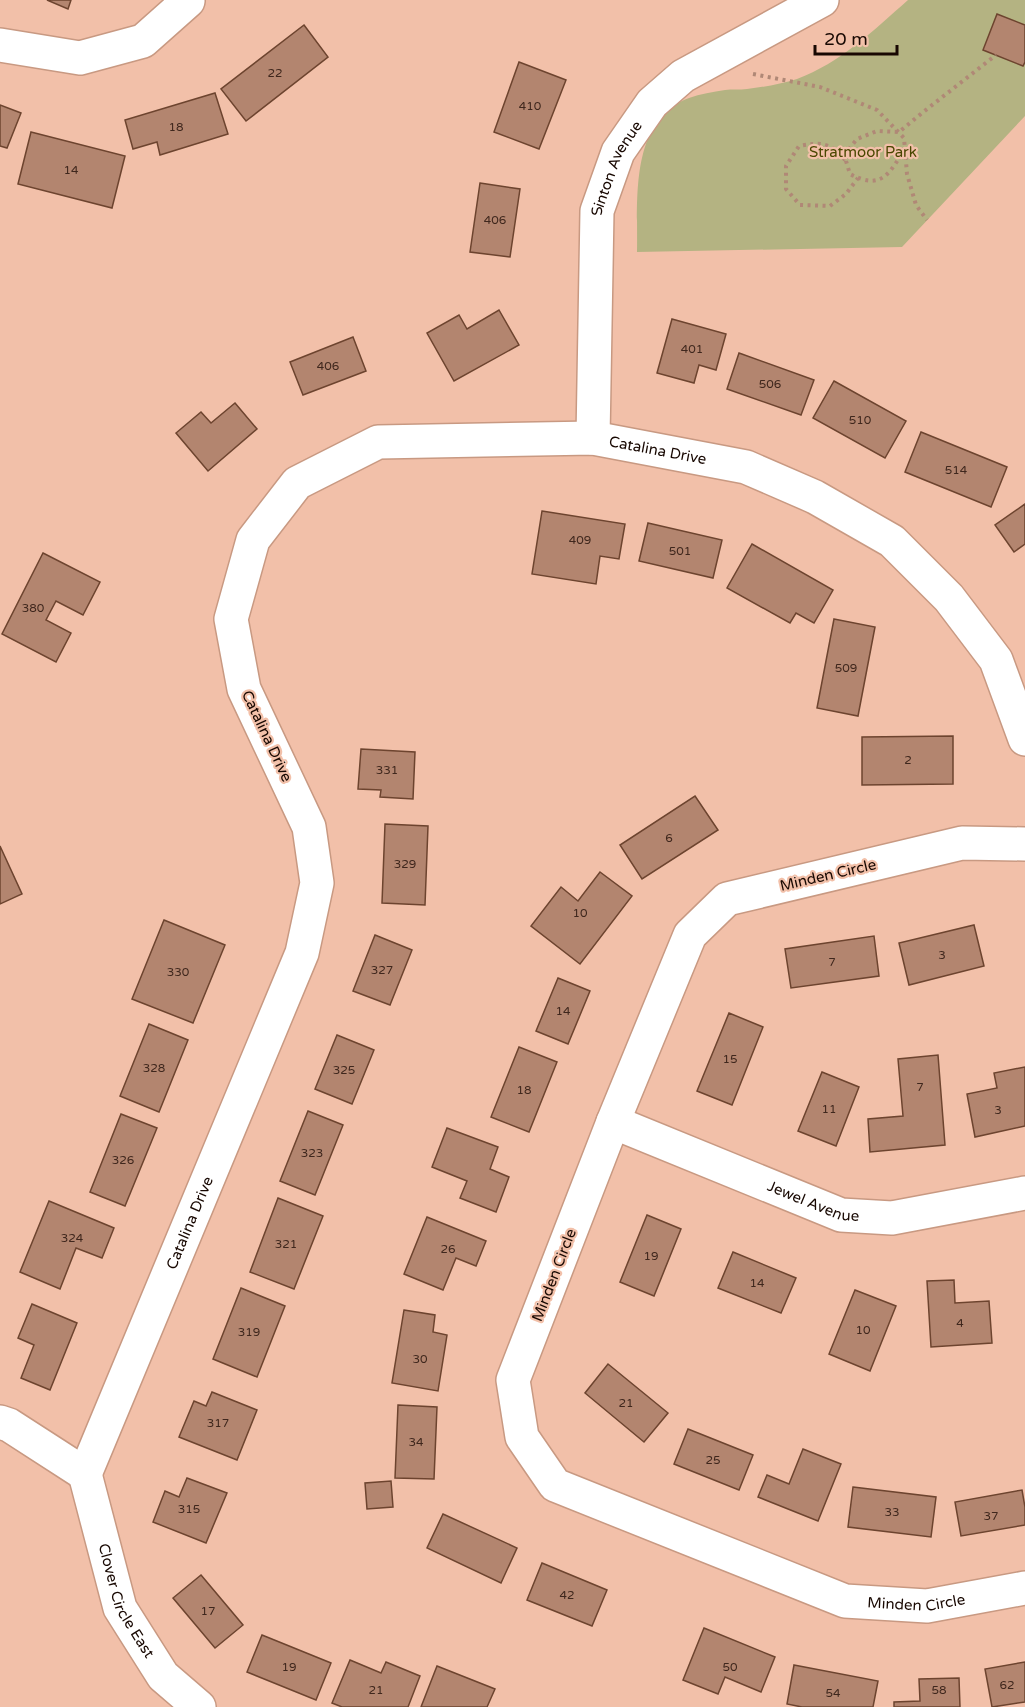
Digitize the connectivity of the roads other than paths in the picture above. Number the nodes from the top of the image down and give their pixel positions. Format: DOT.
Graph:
graph roads {
  1 [pos="822,0"];
  2 [pos="188,1"];
  3 [pos="0,45"];
  4 [pos="593,438"];
  5 [pos="1025,739"];
  6 [pos="1025,844"];
  7 [pos="613,1122"];
  8 [pos="1025,1193"];
  9 [pos="0,1422"];
  10 [pos="86,1474"];
  11 [pos="1025,1588"];
  12 [pos="199,1707"];
  1 -- 4 [label="street, Sinton Avenue"];
  2 -- 3 [label="street"];
  4 -- 5 [label="street, Catalina Drive"];
  4 -- 10 [label="street, Catalina Drive"];
  6 -- 7 [label="street, Minden Circle"];
  7 -- 8 [label="street, Jewel Avenue"];
  7 -- 11 [label="street, Minden Circle"];
  9 -- 10 [label="street"];
  10 -- 12 [label="street, Clover Circle East"];
}
